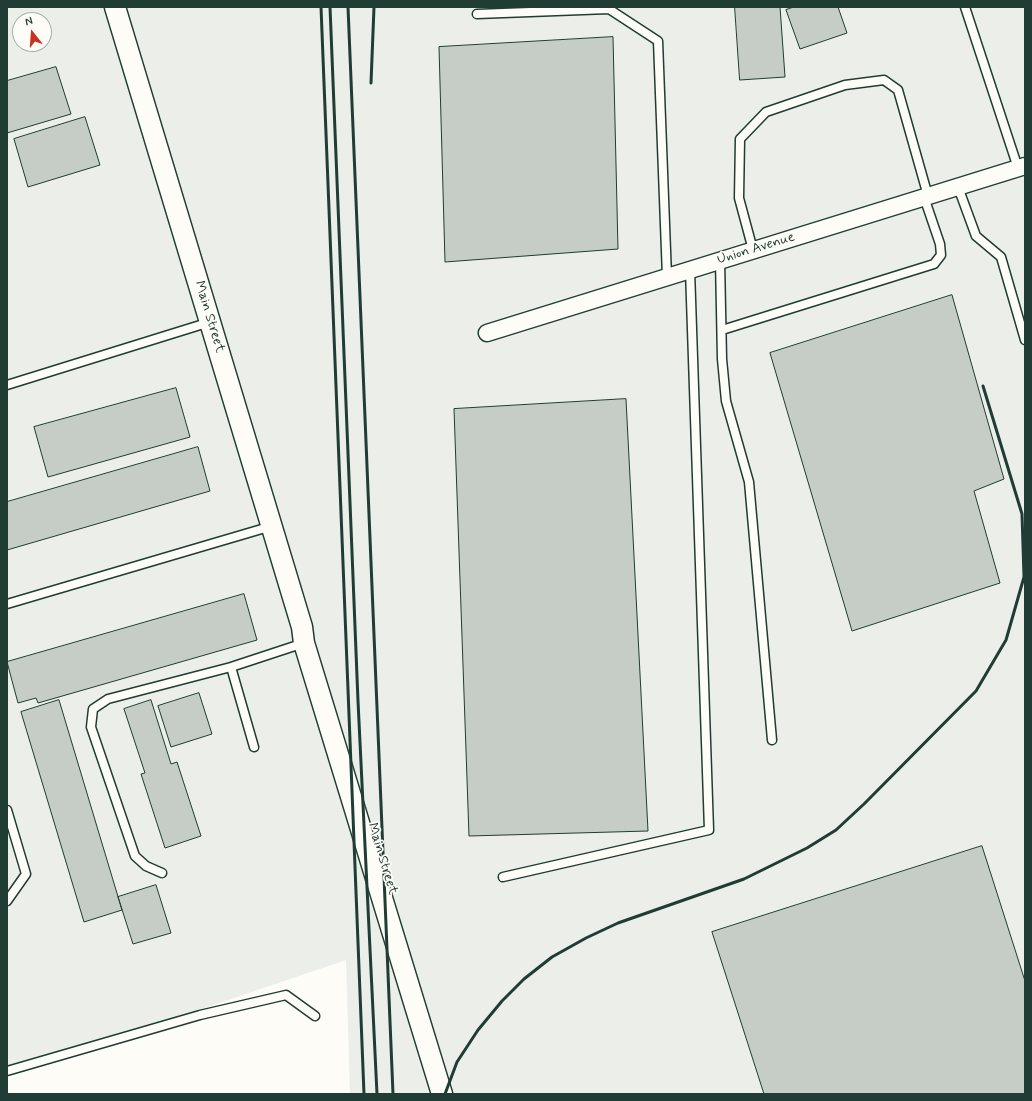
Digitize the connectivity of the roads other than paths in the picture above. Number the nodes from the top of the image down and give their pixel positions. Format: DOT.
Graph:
graph roads {
  1 [pos="114,7"];
  2 [pos="965,7"];
  3 [pos="477,14"];
  4 [pos="1022,167"];
  5 [pos="958,187"];
  6 [pos="926,196"];
  7 [pos="753,250"];
  8 [pos="720,260"];
  9 [pos="690,270"];
  10 [pos="667,277"];
  11 [pos="211,322"];
  12 [pos="722,330"];
  13 [pos="487,333"];
  14 [pos="1025,340"];
  15 [pos="7,385"];
  16 [pos="273,526"];
  17 [pos="7,604"];
  18 [pos="303,635"];
  19 [pos="231,667"];
  20 [pos="772,740"];
  21 [pos="254,747"];
  22 [pos="7,810"];
  23 [pos="162,873"];
  24 [pos="503,877"];
  25 [pos="7,902"];
  26 [pos="315,1016"];
  27 [pos="7,1071"];
  28 [pos="442,1094"];
  29 [pos="454,1094"];
  1 -- 11 [label="street, Main Street"];
  2 -- 4 [label="lane"];
  3 -- 10 [label="lane"];
  4 -- 5 [label="street, Union Avenue"];
  5 -- 6 [label="street, Union Avenue"];
  5 -- 14 [label="lane"];
  6 -- 7 [label="street, Union Avenue"];
  6 -- 7 [label="lane"];
  6 -- 12 [label="lane"];
  7 -- 8 [label="street, Union Avenue"];
  8 -- 9 [label="street, Union Avenue"];
  8 -- 12 [label="lane"];
  9 -- 10 [label="street, Union Avenue"];
  9 -- 24 [label="lane"];
  10 -- 13 [label="street, Union Avenue"];
  11 -- 15 [label="lane"];
  11 -- 16 [label="street, Main Street"];
  12 -- 20 [label="lane"];
  16 -- 17 [label="lane"];
  16 -- 18 [label="street, Main Street"];
  18 -- 19 [label="lane"];
  18 -- 28 [label="street, Main Street"];
  18 -- 29 [label="street, Main Street"];
  19 -- 21 [label="lane"];
  19 -- 23 [label="lane"];
  22 -- 25 [label="lane"];
  26 -- 27 [label="lane"];
}
